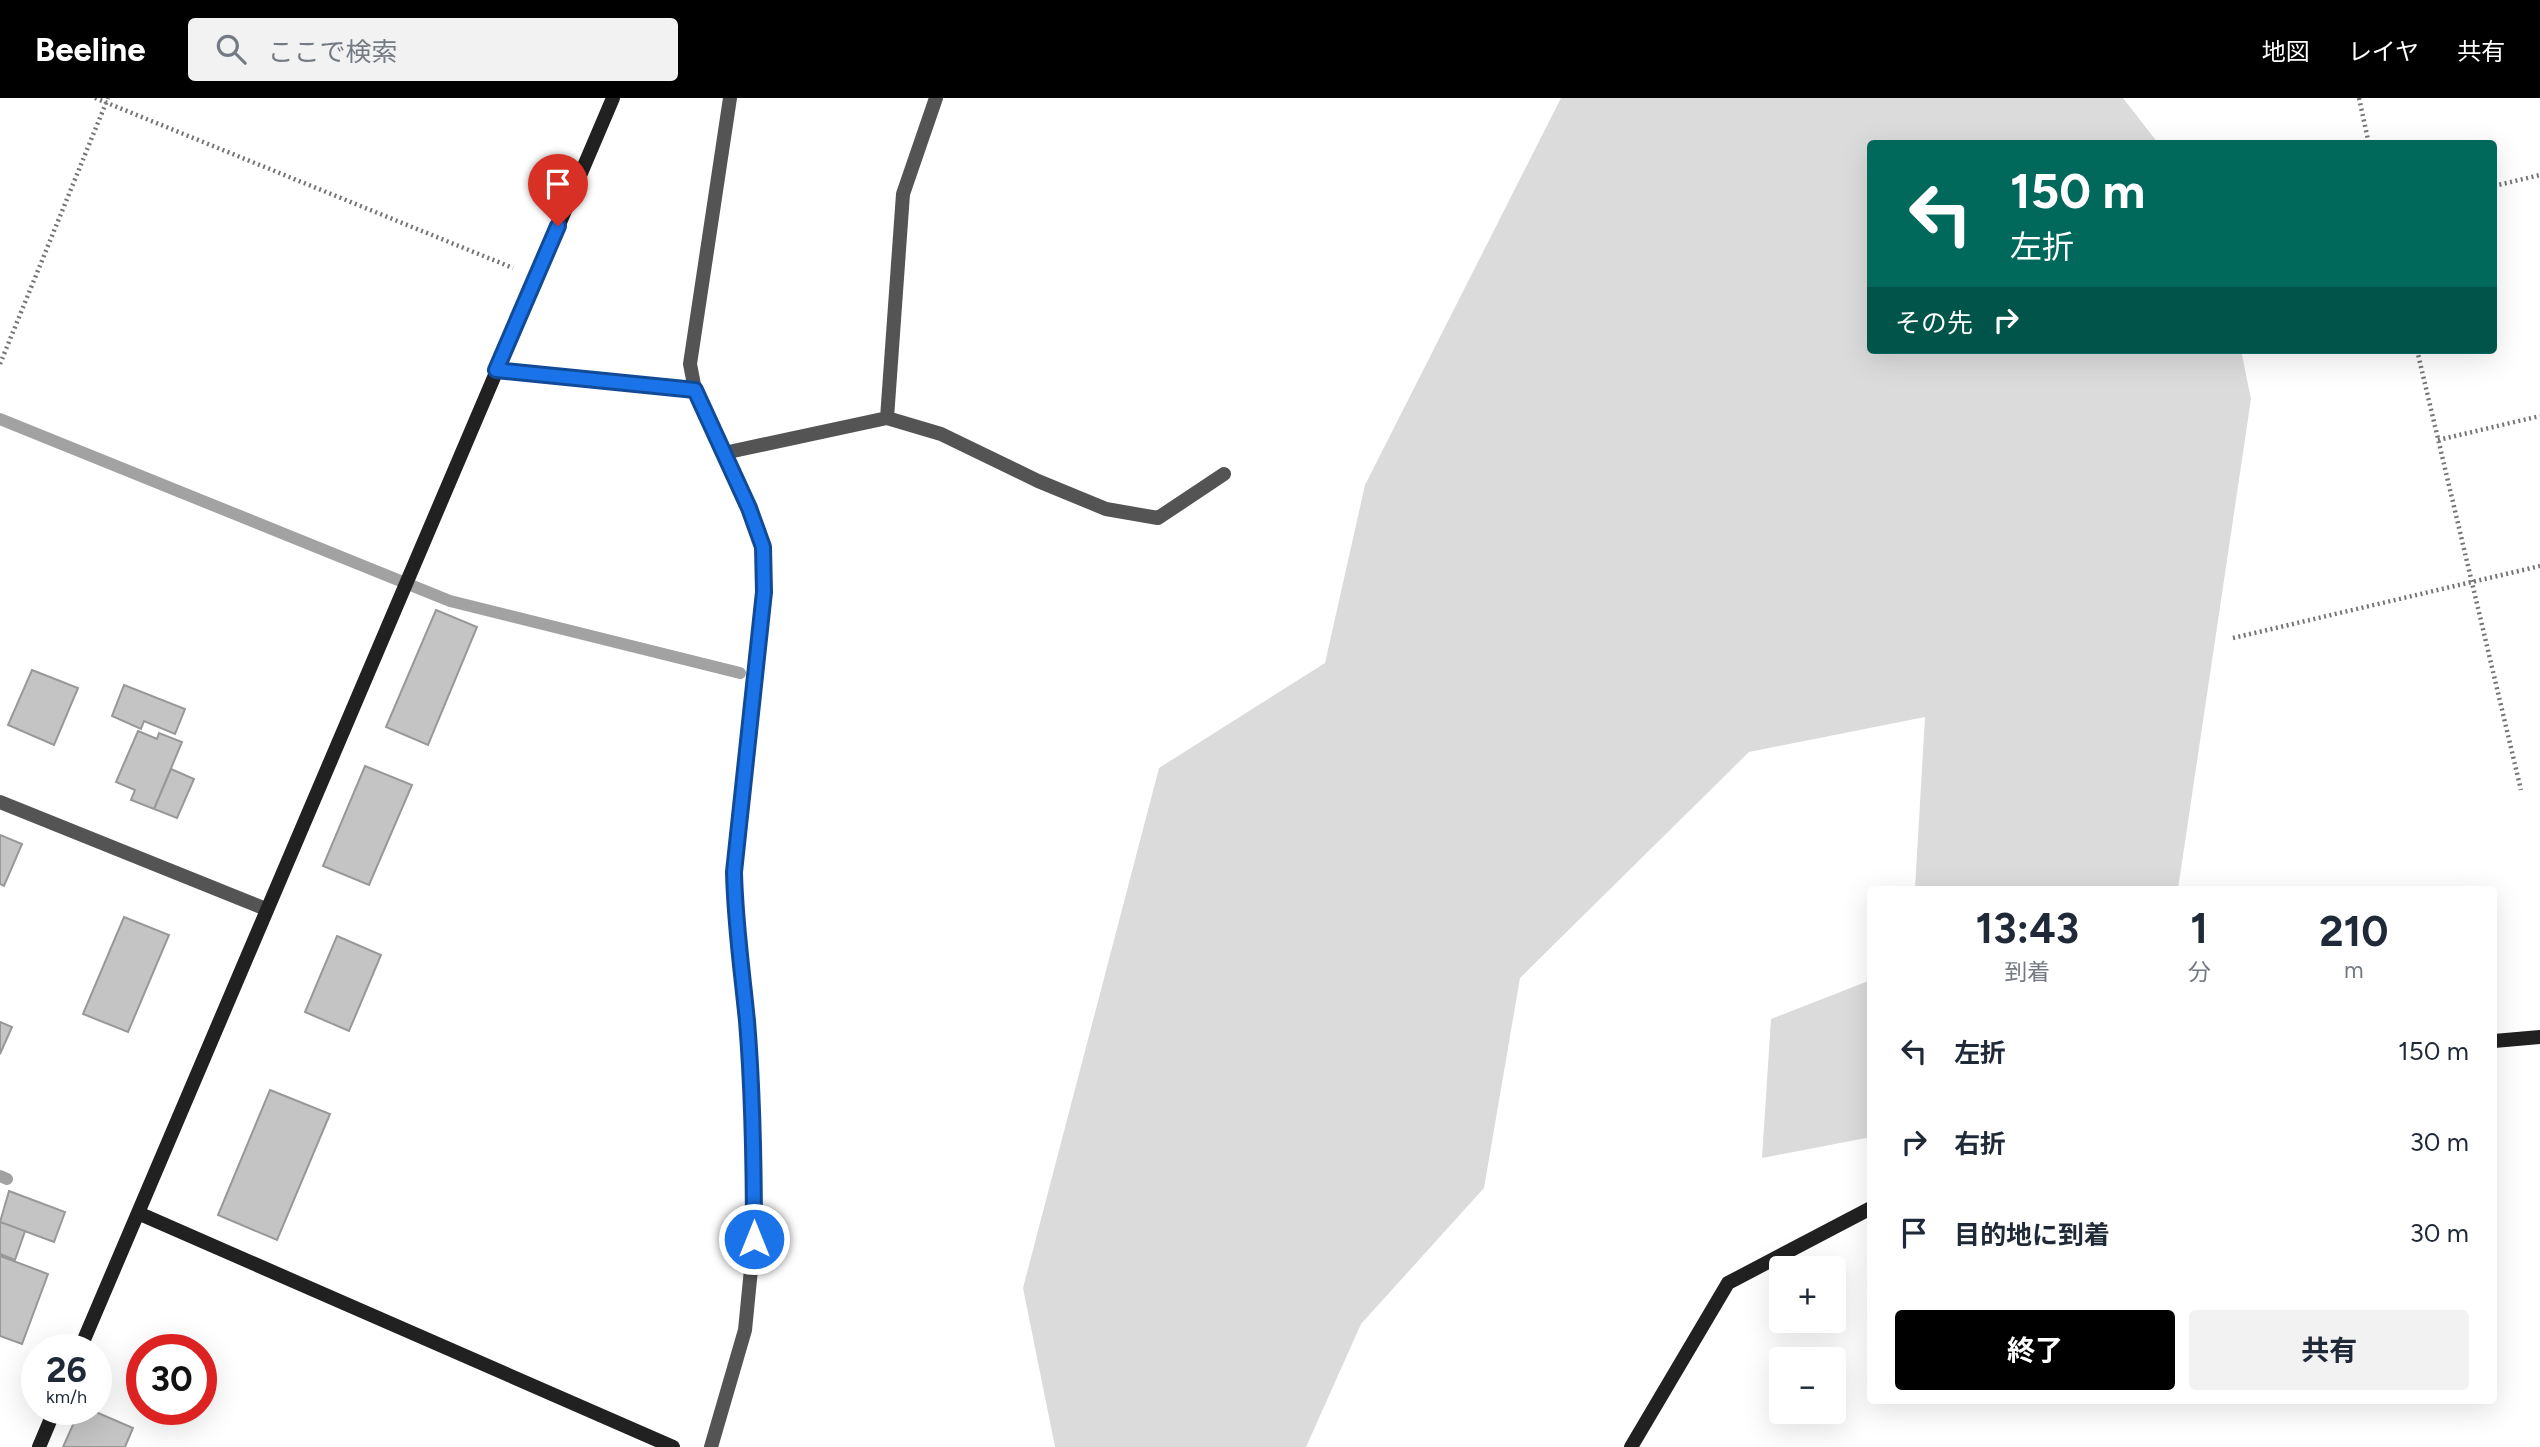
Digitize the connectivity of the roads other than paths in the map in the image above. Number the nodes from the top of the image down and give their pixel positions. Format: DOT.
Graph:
graph roads {
  1 [pos="613,98"];
  2 [pos="730,98"];
  3 [pos="936,98"];
  4 [pos="496,370"];
  5 [pos="695,390"];
  6 [pos="887,418"];
  7 [pos="724,453"];
  8 [pos="1224,474"];
  9 [pos="0,802"];
  10 [pos="266,909"];
  11 [pos="2540,1037"];
  12 [pos="2497,1041"];
  13 [pos="1867,1210"];
  14 [pos="138,1213"];
  15 [pos="86,1334"];
  16 [pos="48,1425"];
  17 [pos="39,1447"];
  18 [pos="673,1447"];
  19 [pos="710,1447"];
  20 [pos="1632,1447"];
  1 -- 4 [label="street"];
  2 -- 5 [label="street"];
  3 -- 6 [label="street"];
  4 -- 5 [label="street"];
  4 -- 10 [label="street"];
  5 -- 7 [label="street"];
  6 -- 7 [label="street"];
  6 -- 8 [label="street"];
  7 -- 19 [label="street"];
  9 -- 10 [label="street"];
  10 -- 14 [label="street"];
  11 -- 12 [label="street"];
  13 -- 20 [label="street"];
  14 -- 15 [label="street"];
  14 -- 18 [label="street"];
  16 -- 17 [label="street"];
}
